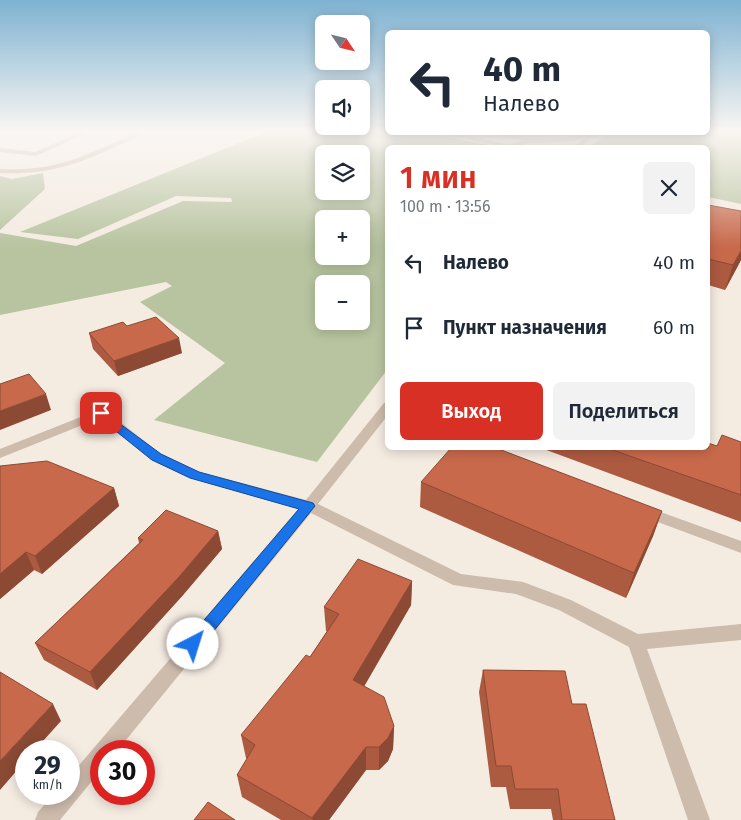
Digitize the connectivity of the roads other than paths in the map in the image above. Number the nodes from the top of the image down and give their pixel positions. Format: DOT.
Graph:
graph roads {
  1 [pos="48,170"];
  2 [pos="0,171"];
  3 [pos="385,410"];
  4 [pos="0,454"];
  5 [pos="309,506"];
  6 [pos="630,506"];
  7 [pos="741,547"];
  8 [pos="741,632"];
  9 [pos="636,642"];
  10 [pos="113,740"];
  11 [pos="90,767"];
  12 [pos="80,779"];
  13 [pos="58,805"];
  14 [pos="46,820"];
  15 [pos="699,820"];
  1 -- 2 [label="street"];
  3 -- 5 [label="street"];
  4 -- 5 [label="street"];
  5 -- 9 [label="street"];
  5 -- 10 [label="street"];
  6 -- 7 [label="street"];
  8 -- 9 [label="street"];
  9 -- 15 [label="street"];
  11 -- 12 [label="street"];
  13 -- 14 [label="street"];
}
